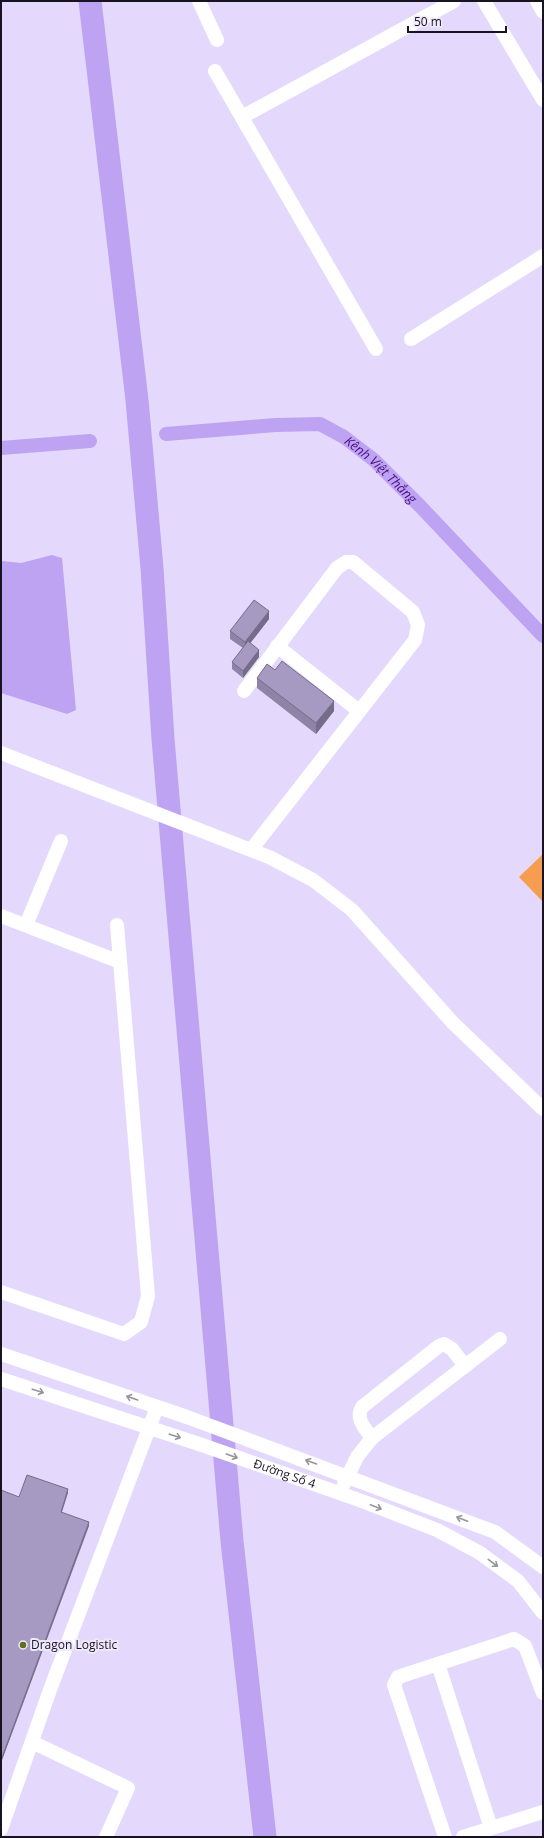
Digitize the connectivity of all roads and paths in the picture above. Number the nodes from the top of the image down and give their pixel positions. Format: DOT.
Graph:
graph roads {
  1 [pos="199,1"];
  2 [pos="454,1"];
  3 [pos="484,1"];
  4 [pos="537,1"];
  5 [pos="543,12"];
  6 [pos="217,40"];
  7 [pos="216,71"];
  8 [pos="543,100"];
  9 [pos="242,117"];
  10 [pos="543,256"];
  11 [pos="412,339"];
  12 [pos="376,349"];
  13 [pos="277,646"];
  14 [pos="244,691"];
  15 [pos="359,711"];
  16 [pos="2,755"];
  17 [pos="61,841"];
  18 [pos="251,850"];
  19 [pos="1,916"];
  20 [pos="26,925"];
  21 [pos="117,925"];
  22 [pos="120,962"];
  23 [pos="543,1109"];
  24 [pos="1,1292"];
  25 [pos="500,1339"];
  26 [pos="1,1354"];
  27 [pos="465,1366"];
  28 [pos="1,1379"];
  29 [pos="157,1406"];
  30 [pos="149,1428"];
  31 [pos="372,1438"];
  32 [pos="348,1475"];
  33 [pos="340,1494"];
  34 [pos="543,1567"];
  35 [pos="543,1613"];
  36 [pos="438,1664"];
  37 [pos="543,1693"];
  38 [pos="32,1742"];
  39 [pos="543,1812"];
  40 [pos="491,1828"];
  41 [pos="1,1829"];
  42 [pos="106,1837"];
  43 [pos="444,1837"];
  44 [pos="462,1837"];
  1 -- 6 [label="street"];
  2 -- 9 [label="street"];
  3 -- 8 [label="street"];
  4 -- 5 [label="street"];
  7 -- 9 [label="street"];
  9 -- 12 [label="street"];
  10 -- 11 [label="street"];
  13 -- 14 [label="street"];
  13 -- 15 [label="street"];
  13 -- 15 [label="street"];
  15 -- 18 [label="street"];
  16 -- 18 [label="street"];
  17 -- 20 [label="street"];
  18 -- 23 [label="street"];
  19 -- 20 [label="street"];
  20 -- 22 [label="street"];
  21 -- 22 [label="street"];
  22 -- 24 [label="street"];
  25 -- 27 [label="street"];
  29 -- 26 [label="street, one-way"];
  27 -- 31 [label="street"];
  27 -- 31 [label="street"];
  28 -- 30 [label="street, Đường Số 4, one-way"];
  29 -- 30 [label="street"];
  32 -- 29 [label="street, one-way"];
  30 -- 33 [label="street, Đường Số 4, one-way"];
  30 -- 38 [label="street"];
  31 -- 32 [label="street"];
  32 -- 33 [label="street"];
  34 -- 32 [label="street, one-way"];
  33 -- 35 [label="street, Đường Số 4, one-way"];
  36 -- 37 [label="street"];
  36 -- 40 [label="street"];
  36 -- 43 [label="street"];
  38 -- 41 [label="street"];
  38 -- 42 [label="street"];
  39 -- 40 [label="street"];
  40 -- 44 [label="street"];
}
